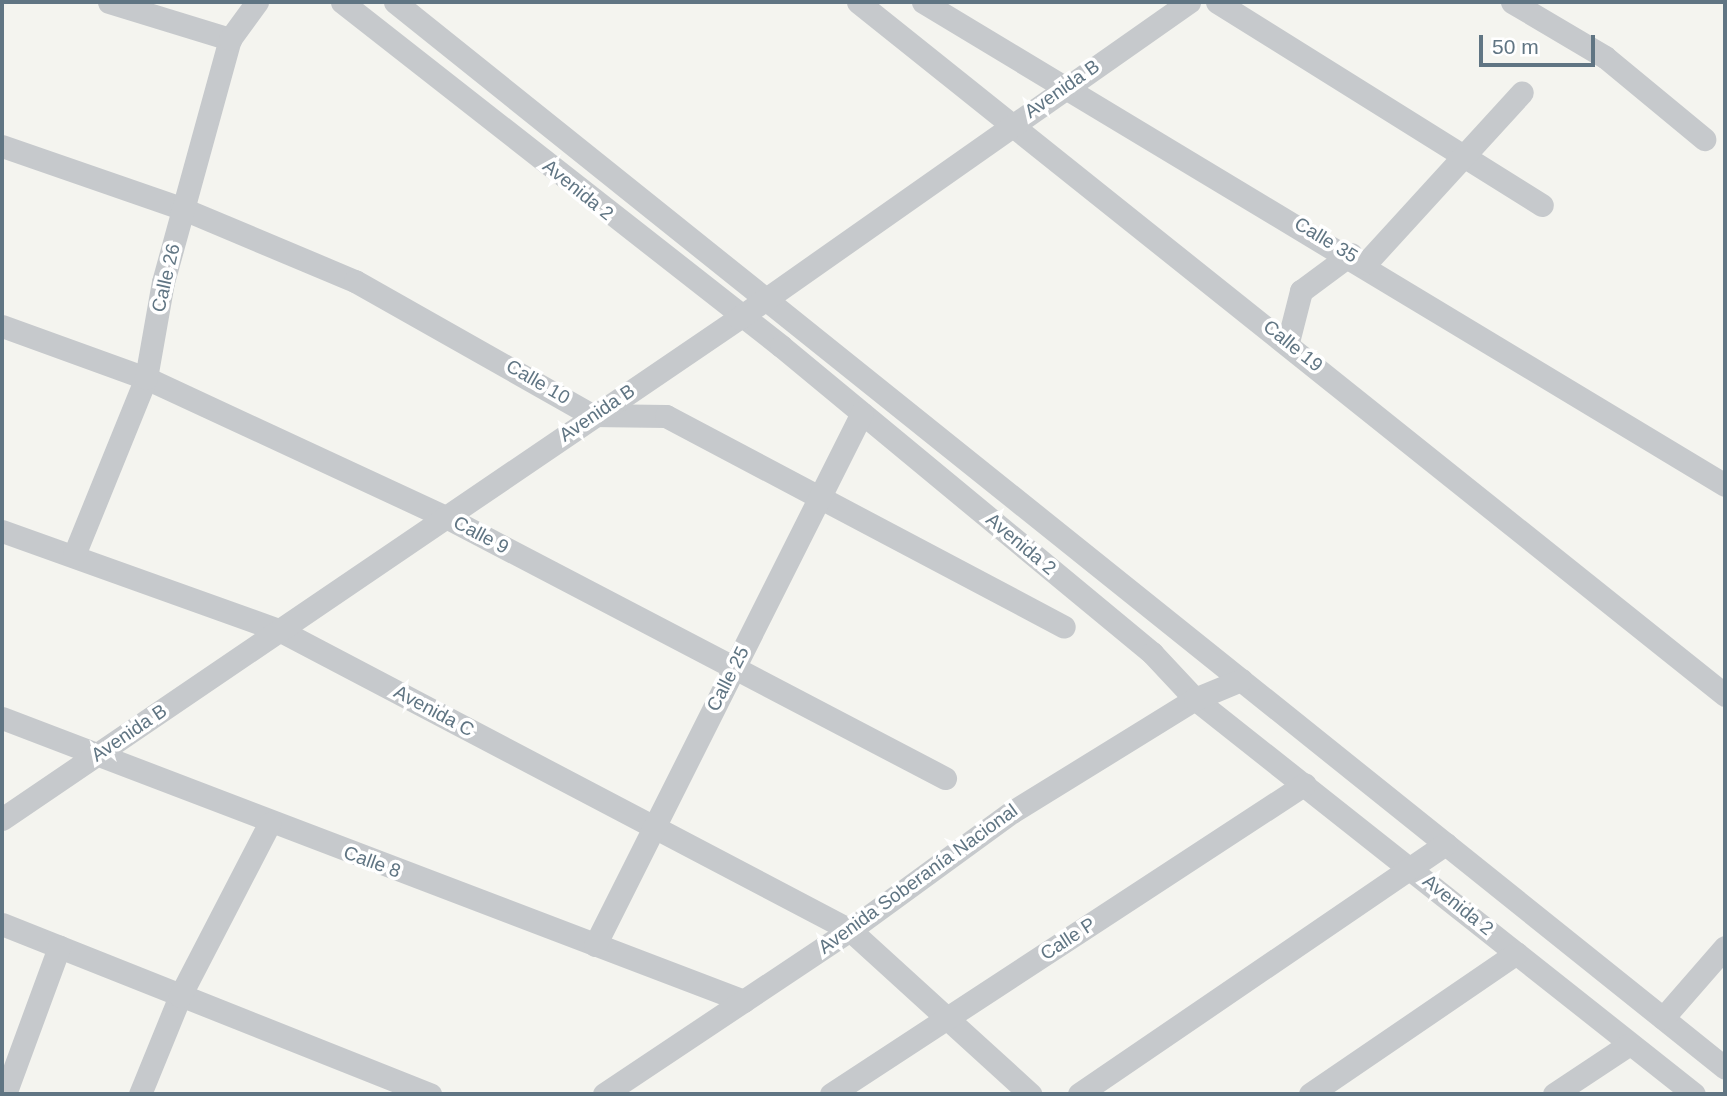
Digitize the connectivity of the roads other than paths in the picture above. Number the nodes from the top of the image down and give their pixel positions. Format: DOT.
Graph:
graph roads {
  1 [pos="109,2"];
  2 [pos="257,2"];
  3 [pos="342,2"];
  4 [pos="395,2"];
  5 [pos="858,2"];
  6 [pos="923,2"];
  7 [pos="1189,2"];
  8 [pos="1217,2"];
  9 [pos="1512,2"];
  10 [pos="945,8"];
  11 [pos="230,39"];
  12 [pos="1066,86"];
  13 [pos="1522,92"];
  14 [pos="1015,122"];
  15 [pos="1704,139"];
  16 [pos="2,146"];
  17 [pos="1464,156"];
  18 [pos="1542,205"];
  19 [pos="183,209"];
  20 [pos="1358,259"];
  21 [pos="765,299"];
  22 [pos="738,318"];
  23 [pos="2,326"];
  24 [pos="1288,342"];
  25 [pos="146,378"];
  26 [pos="862,413"];
  27 [pos="592,415"];
  28 [pos="1725,485"];
  29 [pos="820,497"];
  30 [pos="447,518"];
  31 [pos="2,531"];
  32 [pos="74,555"];
  33 [pos="1064,627"];
  34 [pos="281,631"];
  35 [pos="734,667"];
  36 [pos="1241,680"];
  37 [pos="1725,695"];
  38 [pos="1195,699"];
  39 [pos="2,718"];
  40 [pos="99,754"];
  41 [pos="945,778"];
  42 [pos="1306,784"];
  43 [pos="2,820"];
  44 [pos="269,824"];
  45 [pos="654,827"];
  46 [pos="1446,844"];
  47 [pos="1412,869"];
  48 [pos="2,924"];
  49 [pos="850,929"];
  50 [pos="594,945"];
  51 [pos="59,947"];
  52 [pos="1725,947"];
  53 [pos="1517,953"];
  54 [pos="180,996"];
  55 [pos="744,1001"];
  56 [pos="948,1017"];
  57 [pos="1663,1018"];
  58 [pos="1628,1045"];
  59 [pos="1725,1068"];
  60 [pos="5,1094"];
  61 [pos="140,1094"];
  62 [pos="430,1094"];
  63 [pos="604,1094"];
  64 [pos="831,1094"];
  65 [pos="1030,1094"];
  66 [pos="1079,1094"];
  67 [pos="1310,1094"];
  68 [pos="1553,1094"];
  69 [pos="1694,1094"];
  1 -- 11 [label="street"];
  2 -- 11 [label="street, Calle 26"];
  3 -- 22 [label="street, Avenida 2"];
  4 -- 21 [label="street, Avenida 2"];
  5 -- 14 [label="street, Calle 19"];
  6 -- 10 [label="street, Calle 35"];
  7 -- 12 [label="street, Avenida B"];
  8 -- 17 [label="street"];
  9 -- 15 [label="street"];
  10 -- 12 [label="street, Calle 35"];
  11 -- 19 [label="street, Calle 26"];
  12 -- 14 [label="street, Avenida B"];
  12 -- 20 [label="street, Calle 35"];
  13 -- 17 [label="street"];
  14 -- 21 [label="street, Avenida B"];
  14 -- 24 [label="street, Calle 19"];
  16 -- 19 [label="street, Calle 10"];
  17 -- 18 [label="street"];
  17 -- 20 [label="street"];
  19 -- 25 [label="street, Calle 26"];
  19 -- 27 [label="street, Calle 10"];
  20 -- 24 [label="street"];
  20 -- 28 [label="street, Calle 35"];
  21 -- 22 [label="street, Avenida B"];
  21 -- 36 [label="street, Avenida 2"];
  22 -- 26 [label="street, Avenida 2"];
  22 -- 27 [label="street, Avenida B"];
  23 -- 25 [label="street, Calle 9"];
  24 -- 37 [label="street, Calle 19"];
  25 -- 30 [label="street, Calle 9"];
  25 -- 32 [label="street, Calle 26"];
  26 -- 29 [label="street, Calle 25"];
  26 -- 38 [label="street, Avenida 2"];
  27 -- 29 [label="street, Calle 10"];
  27 -- 30 [label="street, Avenida B"];
  29 -- 33 [label="street, Calle 10"];
  29 -- 35 [label="street, Calle 25"];
  30 -- 34 [label="street, Avenida B"];
  30 -- 35 [label="street, Calle 9"];
  31 -- 32 [label="street, Avenida C"];
  32 -- 34 [label="street, Avenida C"];
  34 -- 40 [label="street, Avenida B"];
  34 -- 45 [label="street, Avenida C"];
  35 -- 41 [label="street, Calle 9"];
  35 -- 45 [label="street, Calle 25"];
  36 -- 38 [label="street, Avenida Soberanía Nacional"];
  36 -- 46 [label="street, Avenida 2"];
  38 -- 42 [label="street, Avenida 2"];
  38 -- 49 [label="street, Avenida Soberanía Nacional"];
  39 -- 40 [label="street, Calle 8"];
  40 -- 43 [label="street, Avenida B"];
  40 -- 44 [label="street, Calle 8"];
  42 -- 47 [label="street, Avenida 2"];
  42 -- 56 [label="street, Calle P"];
  44 -- 50 [label="street, Calle 8"];
  44 -- 54 [label="street"];
  45 -- 49 [label="street, Avenida C"];
  45 -- 50 [label="street, Calle 25"];
  46 -- 47 [label="street"];
  46 -- 57 [label="street, Avenida 2"];
  47 -- 53 [label="street, Avenida 2"];
  47 -- 66 [label="street"];
  48 -- 51 [label="street"];
  49 -- 55 [label="street, Avenida Soberanía Nacional"];
  49 -- 56 [label="street, Avenida C"];
  50 -- 55 [label="street, Calle 8"];
  51 -- 54 [label="street"];
  51 -- 60 [label="street"];
  52 -- 57 [label="street"];
  53 -- 58 [label="street, Avenida 2"];
  53 -- 67 [label="street"];
  54 -- 61 [label="street"];
  54 -- 62 [label="street"];
  55 -- 63 [label="street, Avenida Soberanía Nacional"];
  56 -- 64 [label="street, Calle P"];
  56 -- 65 [label="street, Avenida C"];
  57 -- 59 [label="street, Avenida 2"];
  58 -- 68 [label="street"];
  58 -- 69 [label="street, Avenida 2"];
}
